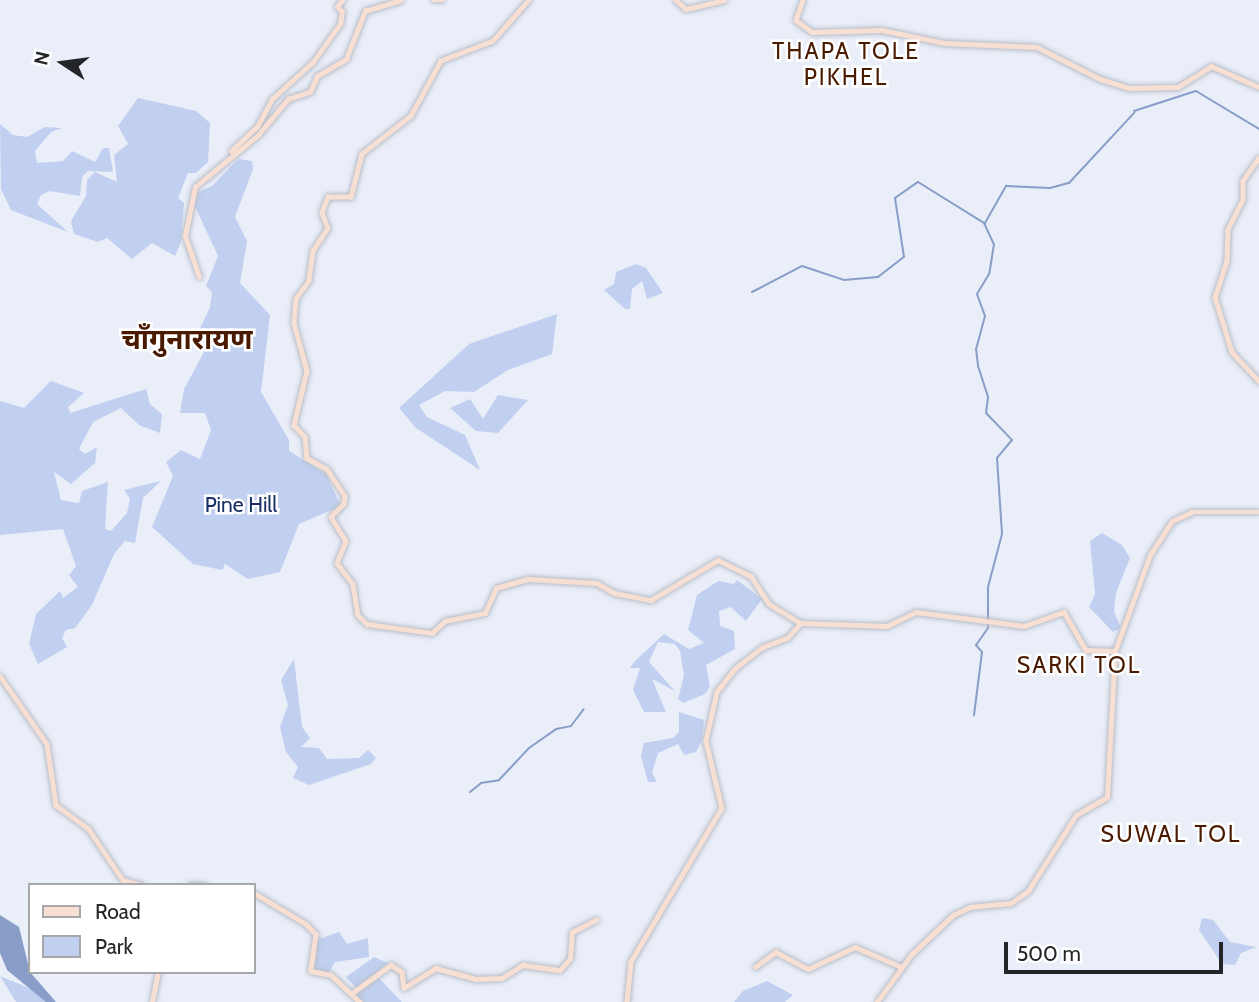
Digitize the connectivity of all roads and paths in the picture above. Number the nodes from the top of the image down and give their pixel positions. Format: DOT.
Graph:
graph roads {
  1 [pos="342,0"];
  2 [pos="400,0"];
  3 [pos="432,0"];
  4 [pos="443,0"];
  5 [pos="529,0"];
  6 [pos="676,0"];
  7 [pos="724,0"];
  8 [pos="803,0"];
  9 [pos="1259,86"];
  10 [pos="228,154"];
  11 [pos="1259,158"];
  12 [pos="199,277"];
  13 [pos="1259,381"];
  14 [pos="1259,512"];
  15 [pos="801,623"];
  16 [pos="1115,651"];
  17 [pos="0,676"];
  18 [pos="136,883"];
  19 [pos="256,894"];
  20 [pos="596,920"];
  21 [pos="755,967"];
  22 [pos="902,967"];
  23 [pos="158,974"];
  24 [pos="352,993"];
  25 [pos="152,1002"];
  26 [pos="360,1002"];
  27 [pos="627,1002"];
  28 [pos="877,1002"];
  1 -- 10 [label="main road"];
  2 -- 10 [label="main road"];
  3 -- 4 [label="main road"];
  5 -- 15 [label="main road"];
  6 -- 7 [label="main road"];
  8 -- 9 [label="main road"];
  10 -- 12 [label="main road"];
  11 -- 13 [label="main road"];
  14 -- 16 [label="main road"];
  15 -- 16 [label="main road"];
  15 -- 27 [label="main road"];
  16 -- 22 [label="main road"];
  17 -- 18 [label="main road"];
  19 -- 24 [label="main road"];
  20 -- 24 [label="main road"];
  21 -- 22 [label="main road"];
  22 -- 28 [label="main road"];
  23 -- 25 [label="main road"];
  24 -- 26 [label="main road"];
}
